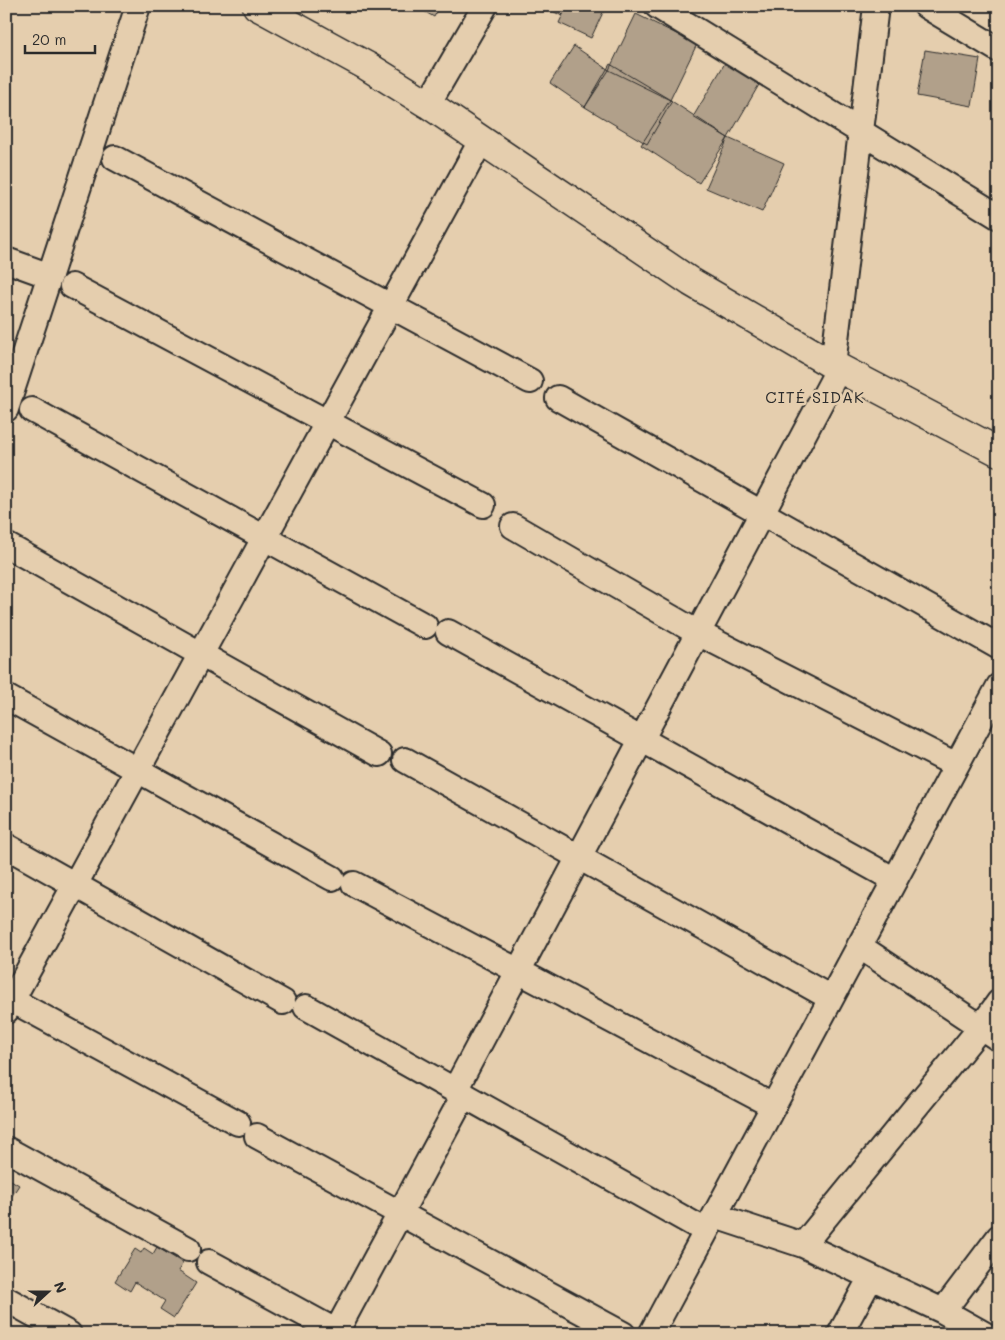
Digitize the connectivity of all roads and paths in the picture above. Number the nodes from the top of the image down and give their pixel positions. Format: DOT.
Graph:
graph roads {
  1 [pos="138,6"];
  2 [pos="257,6"];
  3 [pos="485,6"];
  4 [pos="657,6"];
  5 [pos="876,6"];
  6 [pos="926,6"];
  7 [pos="999,50"];
  8 [pos="428,104"];
  9 [pos="861,132"];
  10 [pos="481,140"];
  11 [pos="115,158"];
  12 [pos="997,213"];
  13 [pos="6,260"];
  14 [pos="50,276"];
  15 [pos="72,286"];
  16 [pos="391,306"];
  17 [pos="836,367"];
  18 [pos="530,381"];
  19 [pos="558,398"];
  20 [pos="6,409"];
  21 [pos="32,410"];
  22 [pos="328,422"];
  23 [pos="999,452"];
  24 [pos="483,505"];
  25 [pos="762,513"];
  26 [pos="513,526"];
  27 [pos="264,538"];
  28 [pos="6,545"];
  29 [pos="425,626"];
  30 [pos="448,632"];
  31 [pos="698,633"];
  32 [pos="999,647"];
  33 [pos="201,654"];
  34 [pos="999,686"];
  35 [pos="6,697"];
  36 [pos="641,739"];
  37 [pos="379,754"];
  38 [pos="405,760"];
  39 [pos="956,765"];
  40 [pos="138,770"];
  41 [pos="6,846"];
  42 [pos="579,857"];
  43 [pos="895,880"];
  44 [pos="75,884"];
  45 [pos="859,946"];
  46 [pos="518,971"];
  47 [pos="831,998"];
  48 [pos="999,1002"];
  49 [pos="8,1003"];
  50 [pos="990,1033"];
  51 [pos="459,1093"];
  52 [pos="773,1106"];
  53 [pos="6,1149"];
  54 [pos="400,1213"];
  55 [pos="710,1224"];
  56 [pos="999,1237"];
  57 [pos="803,1245"];
  58 [pos="188,1250"];
  59 [pos="209,1262"];
  60 [pos="871,1277"];
  61 [pos="6,1299"];
  62 [pos="943,1311"];
  63 [pos="338,1333"];
  64 [pos="69,1334"];
  65 [pos="623,1334"];
  66 [pos="651,1334"];
  67 [pos="840,1334"];
  68 [pos="984,1334"];
  1 -- 14 [label="street"];
  2 -- 8 [label="street"];
  3 -- 8 [label="street"];
  4 -- 9 [label="street"];
  5 -- 9 [label="street"];
  6 -- 7 [label="street"];
  8 -- 10 [label="street"];
  9 -- 12 [label="street"];
  9 -- 17 [label="street"];
  10 -- 16 [label="street"];
  10 -- 17 [label="street"];
  11 -- 16 [label="street"];
  13 -- 14 [label="street"];
  14 -- 20 [label="street"];
  15 -- 22 [label="street"];
  16 -- 18 [label="street"];
  16 -- 22 [label="street"];
  17 -- 23 [label="street"];
  17 -- 25 [label="street"];
  19 -- 25 [label="street"];
  21 -- 27 [label="street"];
  22 -- 24 [label="street"];
  22 -- 27 [label="street"];
  25 -- 31 [label="street"];
  25 -- 32 [label="street"];
  26 -- 31 [label="street"];
  27 -- 29 [label="street"];
  27 -- 33 [label="street"];
  28 -- 33 [label="street"];
  30 -- 36 [label="street"];
  31 -- 36 [label="street"];
  31 -- 39 [label="street"];
  33 -- 37 [label="street"];
  33 -- 40 [label="street"];
  34 -- 39 [label="street"];
  35 -- 40 [label="street"];
  36 -- 42 [label="street"];
  36 -- 43 [label="street"];
  38 -- 42 [label="street"];
  39 -- 43 [label="street"];
  40 -- 44 [label="street"];
  40 -- 46 [label="street"];
  41 -- 44 [label="street"];
  42 -- 46 [label="street"];
  42 -- 47 [label="street"];
  43 -- 45 [label="street"];
  44 -- 49 [label="street"];
  44 -- 51 [label="street"];
  45 -- 47 [label="street"];
  45 -- 50 [label="street"];
  46 -- 51 [label="street"];
  46 -- 52 [label="street"];
  47 -- 52 [label="street"];
  48 -- 50 [label="street"];
  49 -- 54 [label="street"];
  50 -- 57 [label="street"];
  51 -- 54 [label="street"];
  51 -- 55 [label="street"];
  52 -- 55 [label="street"];
  53 -- 58 [label="street"];
  54 -- 63 [label="street"];
  54 -- 65 [label="street"];
  55 -- 57 [label="street"];
  55 -- 66 [label="street"];
  56 -- 62 [label="street"];
  57 -- 60 [label="street"];
  59 -- 63 [label="street"];
  60 -- 62 [label="street"];
  60 -- 67 [label="street"];
  61 -- 64 [label="street"];
  62 -- 68 [label="street"];
}
